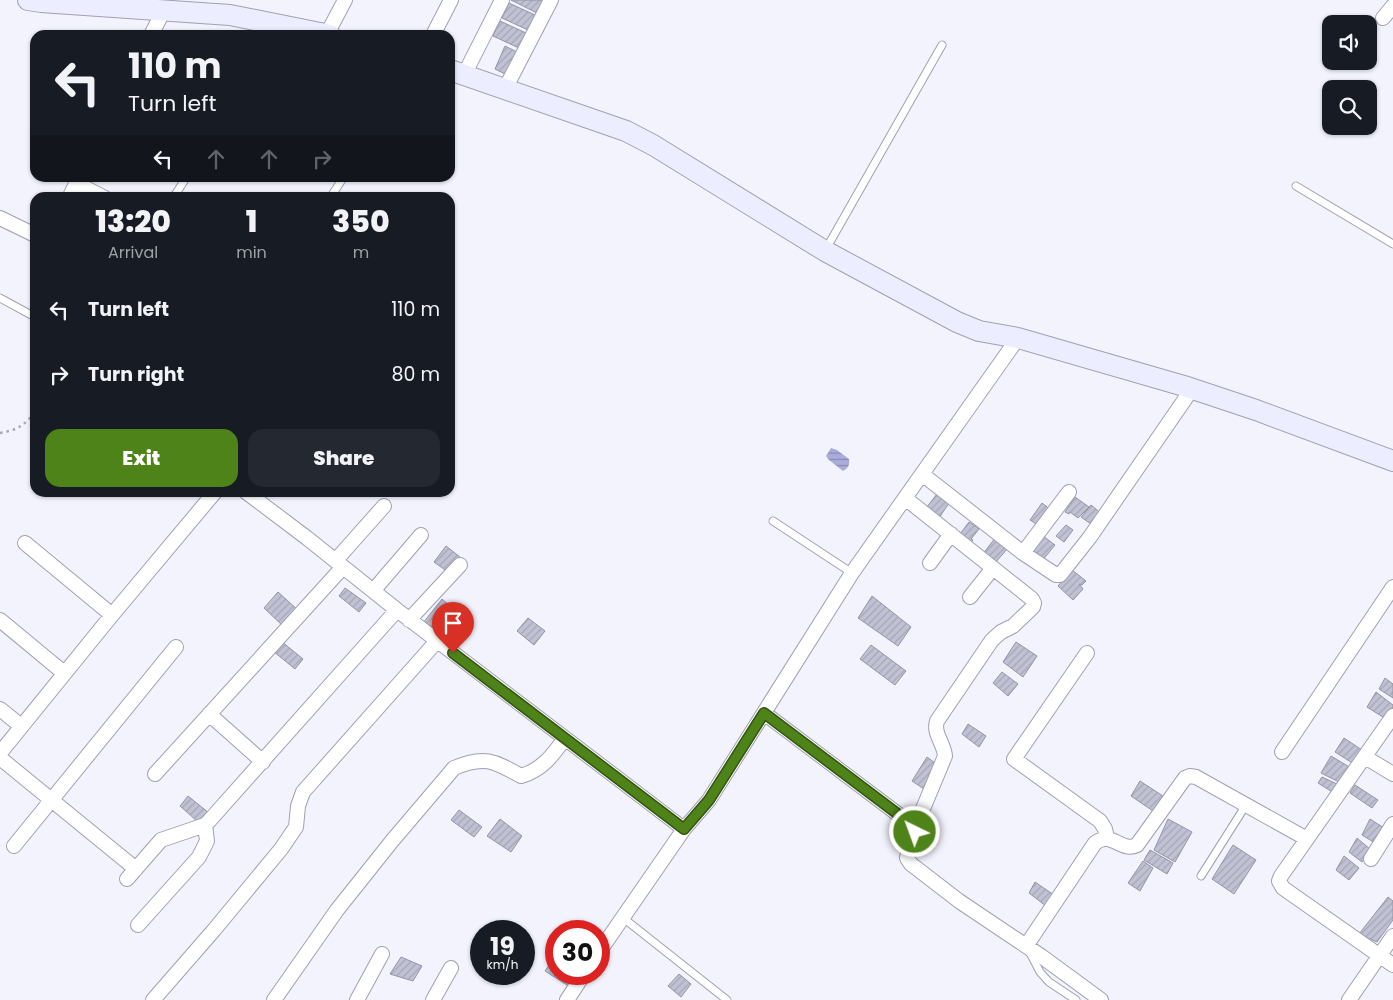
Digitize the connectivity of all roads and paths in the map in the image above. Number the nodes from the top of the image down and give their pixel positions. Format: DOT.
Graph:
graph roads {
  1 [pos="345,0"];
  2 [pos="451,0"];
  3 [pos="502,0"];
  4 [pos="551,0"];
  5 [pos="37,1"];
  6 [pos="1393,6"];
  7 [pos="164,10"];
  8 [pos="1383,18"];
  9 [pos="154,30"];
  10 [pos="303,30"];
  11 [pos="324,30"];
  12 [pos="435,30"];
  13 [pos="942,45"];
  14 [pos="457,72"];
  15 [pos="505,89"];
  16 [pos="80,182"];
  17 [pos="1296,186"];
  18 [pos="96,192"];
  19 [pos="0,218"];
  20 [pos="30,233"];
  21 [pos="1393,244"];
  22 [pos="825,251"];
  23 [pos="0,298"];
  24 [pos="30,314"];
  25 [pos="1018,338"];
  26 [pos="1192,390"];
  27 [pos="30,418"];
  28 [pos="0,433"];
  29 [pos="1393,461"];
  30 [pos="922,474"];
  31 [pos="1070,492"];
  32 [pos="211,497"];
  33 [pos="252,497"];
  34 [pos="905,498"];
  35 [pos="384,506"];
  36 [pos="773,521"];
  37 [pos="951,534"];
  38 [pos="421,535"];
  39 [pos="25,543"];
  40 [pos="1023,553"];
  41 [pos="930,563"];
  42 [pos="339,564"];
  43 [pos="460,565"];
  44 [pos="993,568"];
  45 [pos="852,573"];
  46 [pos="1393,587"];
  47 [pos="373,591"];
  48 [pos="970,597"];
  49 [pos="397,610"];
  50 [pos="112,615"];
  51 [pos="0,620"];
  52 [pos="409,620"];
  53 [pos="437,641"];
  54 [pos="176,647"];
  55 [pos="1087,654"];
  56 [pos="64,673"];
  57 [pos="0,709"];
  58 [pos="764,713"];
  59 [pos="209,714"];
  60 [pos="1393,716"];
  61 [pos="21,726"];
  62 [pos="565,738"];
  63 [pos="1282,752"];
  64 [pos="0,753"];
  65 [pos="1365,757"];
  66 [pos="0,758"];
  67 [pos="263,762"];
  68 [pos="155,774"];
  69 [pos="1393,774"];
  70 [pos="52,800"];
  71 [pos="1246,805"];
  72 [pos="1393,824"];
  73 [pos="205,825"];
  74 [pos="914,828"];
  75 [pos="684,829"];
  76 [pos="1107,838"];
  77 [pos="1307,839"];
  78 [pos="14,846"];
  79 [pos="1371,859"];
  80 [pos="1201,876"];
  81 [pos="622,916"];
  82 [pos="138,924"];
  83 [pos="610,935"];
  84 [pos="1393,936"];
  85 [pos="1026,946"];
  86 [pos="382,954"];
  87 [pos="1380,956"];
  88 [pos="1393,965"];
  89 [pos="451,968"];
  90 [pos="577,985"];
  91 [pos="154,1000"];
  92 [pos="274,1000"];
  93 [pos="357,1000"];
  94 [pos="433,1000"];
  95 [pos="567,1000"];
  96 [pos="727,1000"];
  97 [pos="1076,1000"];
  98 [pos="1102,1000"];
  99 [pos="1349,1000"];
  1 -- 11 [label="street"];
  2 -- 12 [label="street"];
  3 -- 14 [label="street"];
  4 -- 15 [label="street"];
  5 -- 7 [label="street"];
  6 -- 8 [label="street"];
  7 -- 9 [label="street"];
  7 -- 10 [label="street"];
  13 -- 22 [label="lane"];
  14 -- 15 [label="street"];
  15 -- 22 [label="street"];
  16 -- 18 [label="street"];
  17 -- 21 [label="lane"];
  19 -- 20 [label="street"];
  22 -- 25 [label="street"];
  23 -- 24 [label="lane"];
  25 -- 26 [label="street"];
  25 -- 30 [label="street"];
  26 -- 29 [label="street"];
  26 -- 40 [label="street"];
  27 -- 28 [label="path"];
  30 -- 34 [label="street"];
  30 -- 40 [label="street"];
  31 -- 40 [label="street"];
  32 -- 50 [label="street"];
  33 -- 42 [label="street"];
  34 -- 37 [label="street"];
  34 -- 45 [label="street"];
  35 -- 42 [label="street"];
  36 -- 45 [label="lane"];
  37 -- 41 [label="street"];
  37 -- 44 [label="street"];
  38 -- 47 [label="street"];
  39 -- 50 [label="street"];
  42 -- 47 [label="street"];
  42 -- 59 [label="street"];
  43 -- 52 [label="street"];
  44 -- 48 [label="street"];
  44 -- 74 [label="street"];
  45 -- 58 [label="street"];
  46 -- 63 [label="street"];
  47 -- 49 [label="street"];
  49 -- 52 [label="street"];
  49 -- 67 [label="street"];
  50 -- 56 [label="street"];
  51 -- 56 [label="street"];
  52 -- 53 [label="street"];
  53 -- 62 [label="street"];
  53 -- 91 [label="street"];
  54 -- 70 [label="street"];
  55 -- 76 [label="street"];
  56 -- 61 [label="street"];
  57 -- 61 [label="street"];
  58 -- 74 [label="street"];
  58 -- 75 [label="street"];
  59 -- 67 [label="street"];
  59 -- 68 [label="street"];
  60 -- 65 [label="street"];
  61 -- 64 [label="street"];
  62 -- 75 [label="street"];
  62 -- 92 [label="street"];
  65 -- 69 [label="street"];
  65 -- 77 [label="street"];
  66 -- 70 [label="street"];
  67 -- 73 [label="street"];
  70 -- 73 [label="street"];
  70 -- 78 [label="street"];
  71 -- 76 [label="street"];
  71 -- 77 [label="street"];
  71 -- 80 [label="lane"];
  72 -- 79 [label="street"];
  73 -- 82 [label="street"];
  74 -- 85 [label="street"];
  75 -- 81 [label="street"];
  76 -- 85 [label="street"];
  77 -- 87 [label="street"];
  81 -- 83 [label="street"];
  81 -- 96 [label="lane"];
  84 -- 87 [label="street"];
  85 -- 97 [label="lane"];
  85 -- 98 [label="street"];
  86 -- 93 [label="street"];
  87 -- 88 [label="street"];
  87 -- 99 [label="street"];
  89 -- 94 [label="street"];
  90 -- 95 [label="street"];
}
